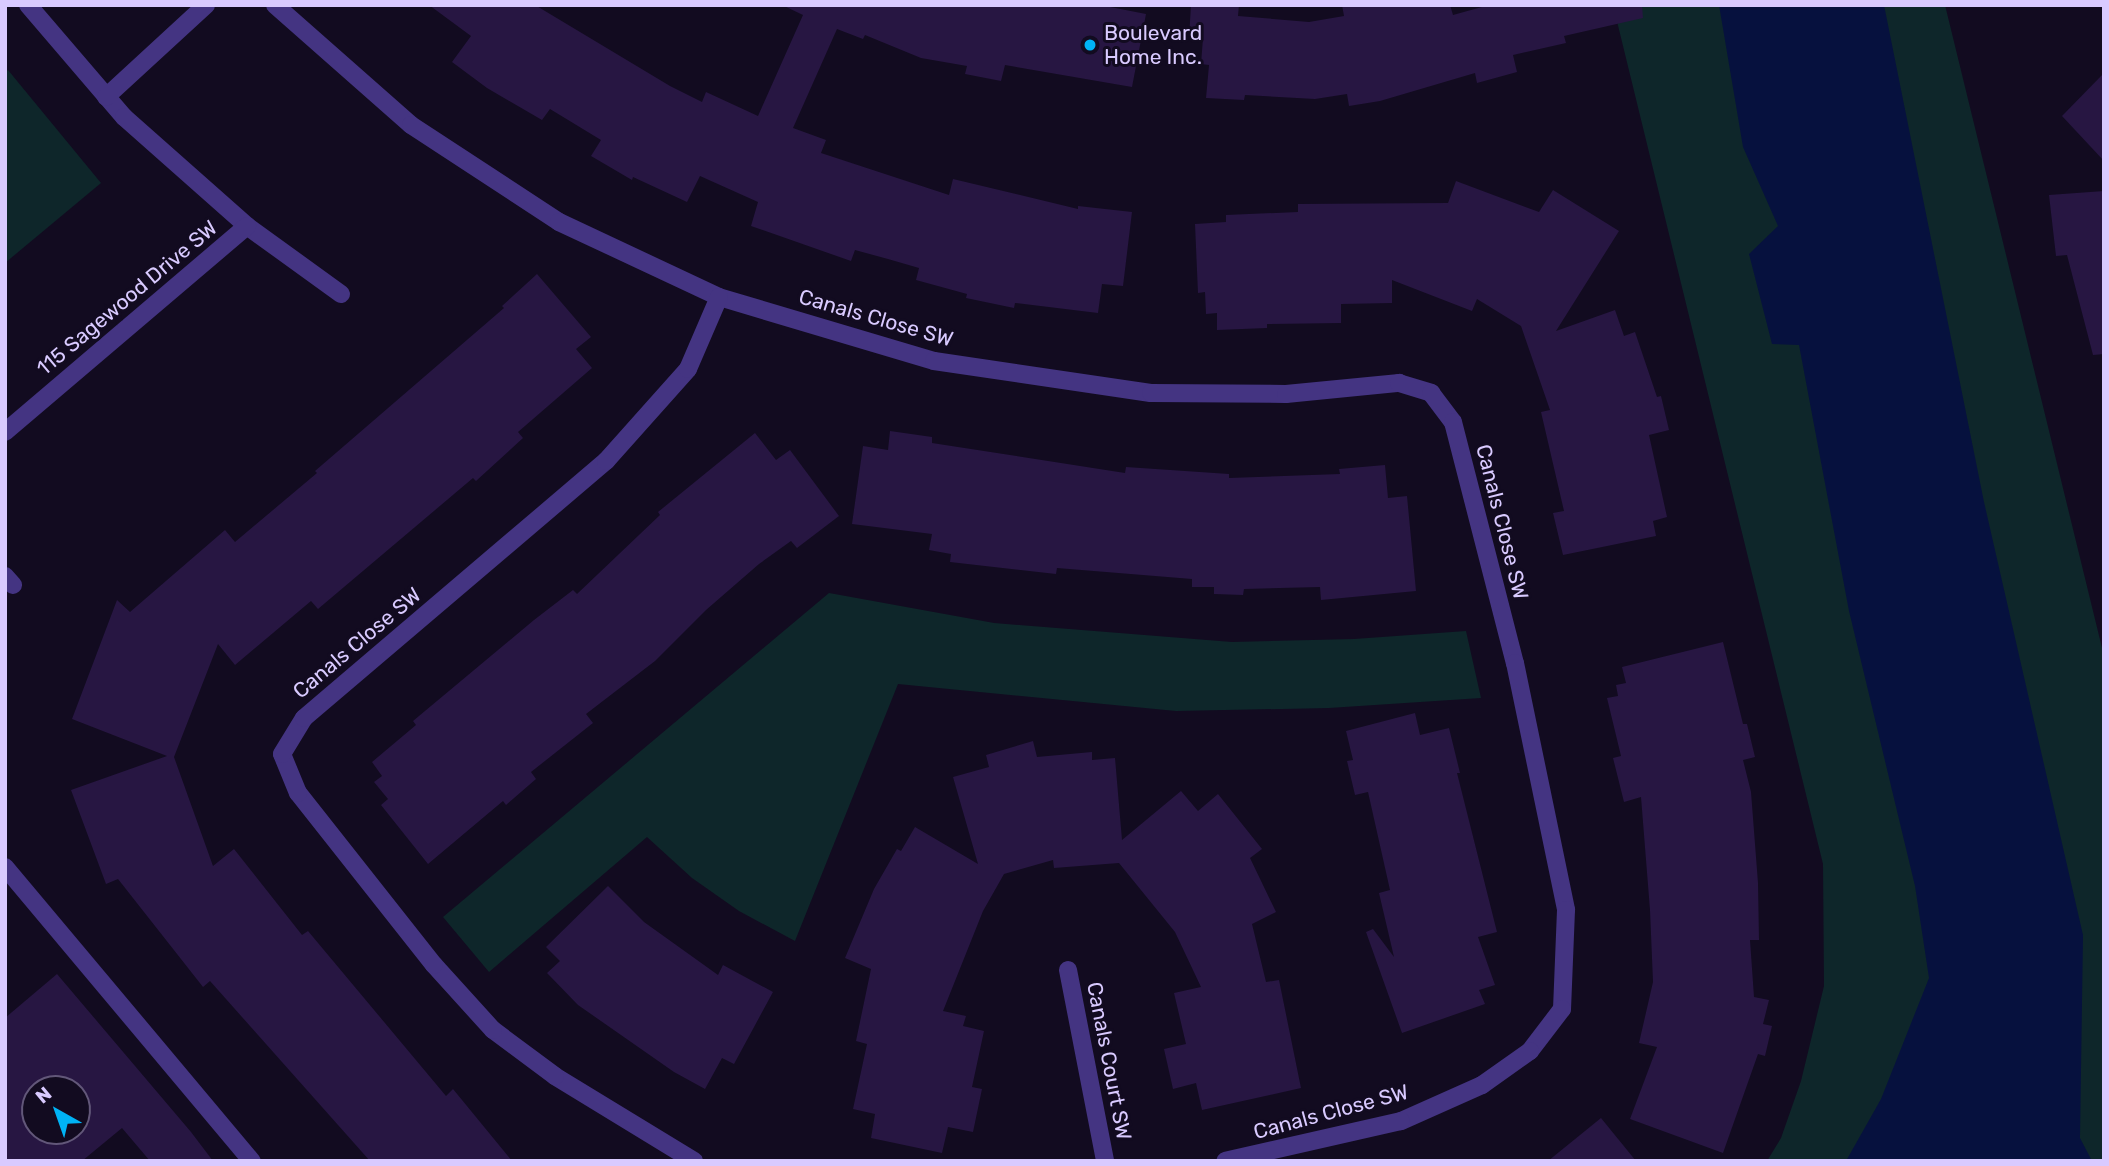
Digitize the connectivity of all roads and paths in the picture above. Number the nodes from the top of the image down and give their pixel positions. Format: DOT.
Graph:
graph roads {
  1 [pos="28,5"];
  2 [pos="206,5"];
  3 [pos="275,5"];
  4 [pos="106,97"];
  5 [pos="247,226"];
  6 [pos="341,294"];
  7 [pos="719,297"];
  8 [pos="5,432"];
  9 [pos="5,867"];
  10 [pos="1068,970"];
  11 [pos="252,1161"];
  12 [pos="694,1161"];
  13 [pos="1105,1161"];
  14 [pos="1225,1161"];
  1 -- 4 [label="street, 115 Sagewood Drive SW"];
  2 -- 4 [label="street"];
  3 -- 7 [label="street, Canals Close SW"];
  4 -- 5 [label="street, 115 Sagewood Drive SW"];
  5 -- 6 [label="street, 115 Sagewood Drive SW"];
  5 -- 8 [label="street, 115 Sagewood Drive SW"];
  7 -- 12 [label="street, Canals Close SW"];
  7 -- 14 [label="street, Canals Close SW"];
  9 -- 11 [label="street"];
  10 -- 13 [label="street, Canals Court SW"];
}
